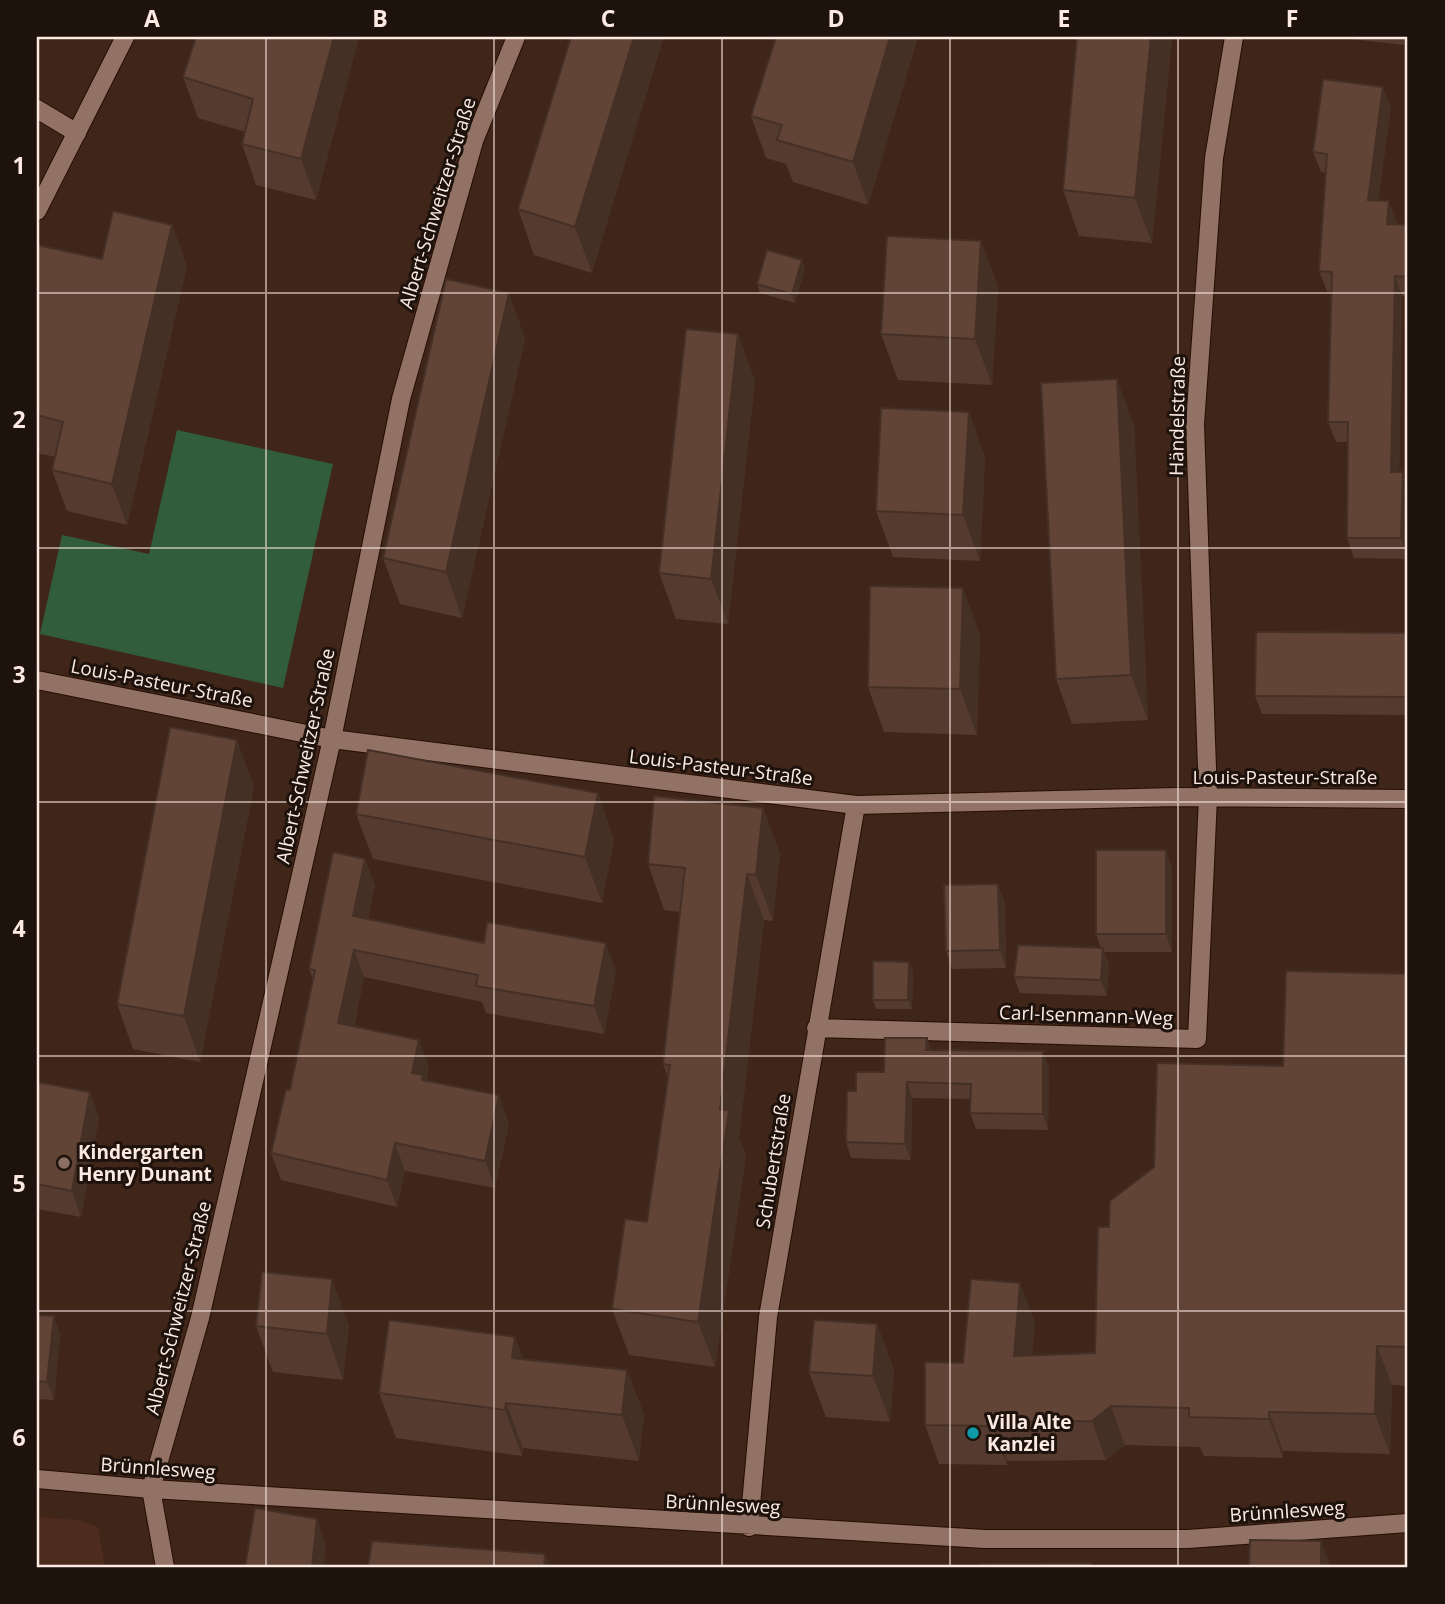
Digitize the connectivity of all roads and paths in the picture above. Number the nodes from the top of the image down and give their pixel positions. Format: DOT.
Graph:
graph roads {
  1 [pos="125,37"];
  2 [pos="516,37"];
  3 [pos="1234,37"];
  4 [pos="37,109"];
  5 [pos="77,134"];
  6 [pos="37,211"];
  7 [pos="37,680"];
  8 [pos="332,739"];
  9 [pos="1208,797"];
  10 [pos="1408,799"];
  11 [pos="856,805"];
  12 [pos="816,1028"];
  13 [pos="37,1479"];
  14 [pos="151,1489"];
  15 [pos="1408,1522"];
  16 [pos="749,1527"];
  17 [pos="165,1567"];
  1 -- 5 [label="street"];
  2 -- 8 [label="street, Albert-Schweitzer-Straße"];
  3 -- 9 [label="street, Händelstraße"];
  4 -- 5 [label="street"];
  5 -- 6 [label="street"];
  7 -- 8 [label="street, Louis-Pasteur-Straße"];
  8 -- 11 [label="street, Louis-Pasteur-Straße"];
  8 -- 14 [label="street, Albert-Schweitzer-Straße"];
  9 -- 10 [label="street, Louis-Pasteur-Straße"];
  9 -- 11 [label="street, Louis-Pasteur-Straße"];
  9 -- 12 [label="street, Carl-Isenmann-Weg"];
  11 -- 12 [label="street, Schubertstraße"];
  12 -- 16 [label="street, Schubertstraße"];
  13 -- 14 [label="street, Brünnlesweg"];
  14 -- 16 [label="street, Brünnlesweg"];
  14 -- 17 [label="street"];
  15 -- 16 [label="street, Brünnlesweg"];
}
